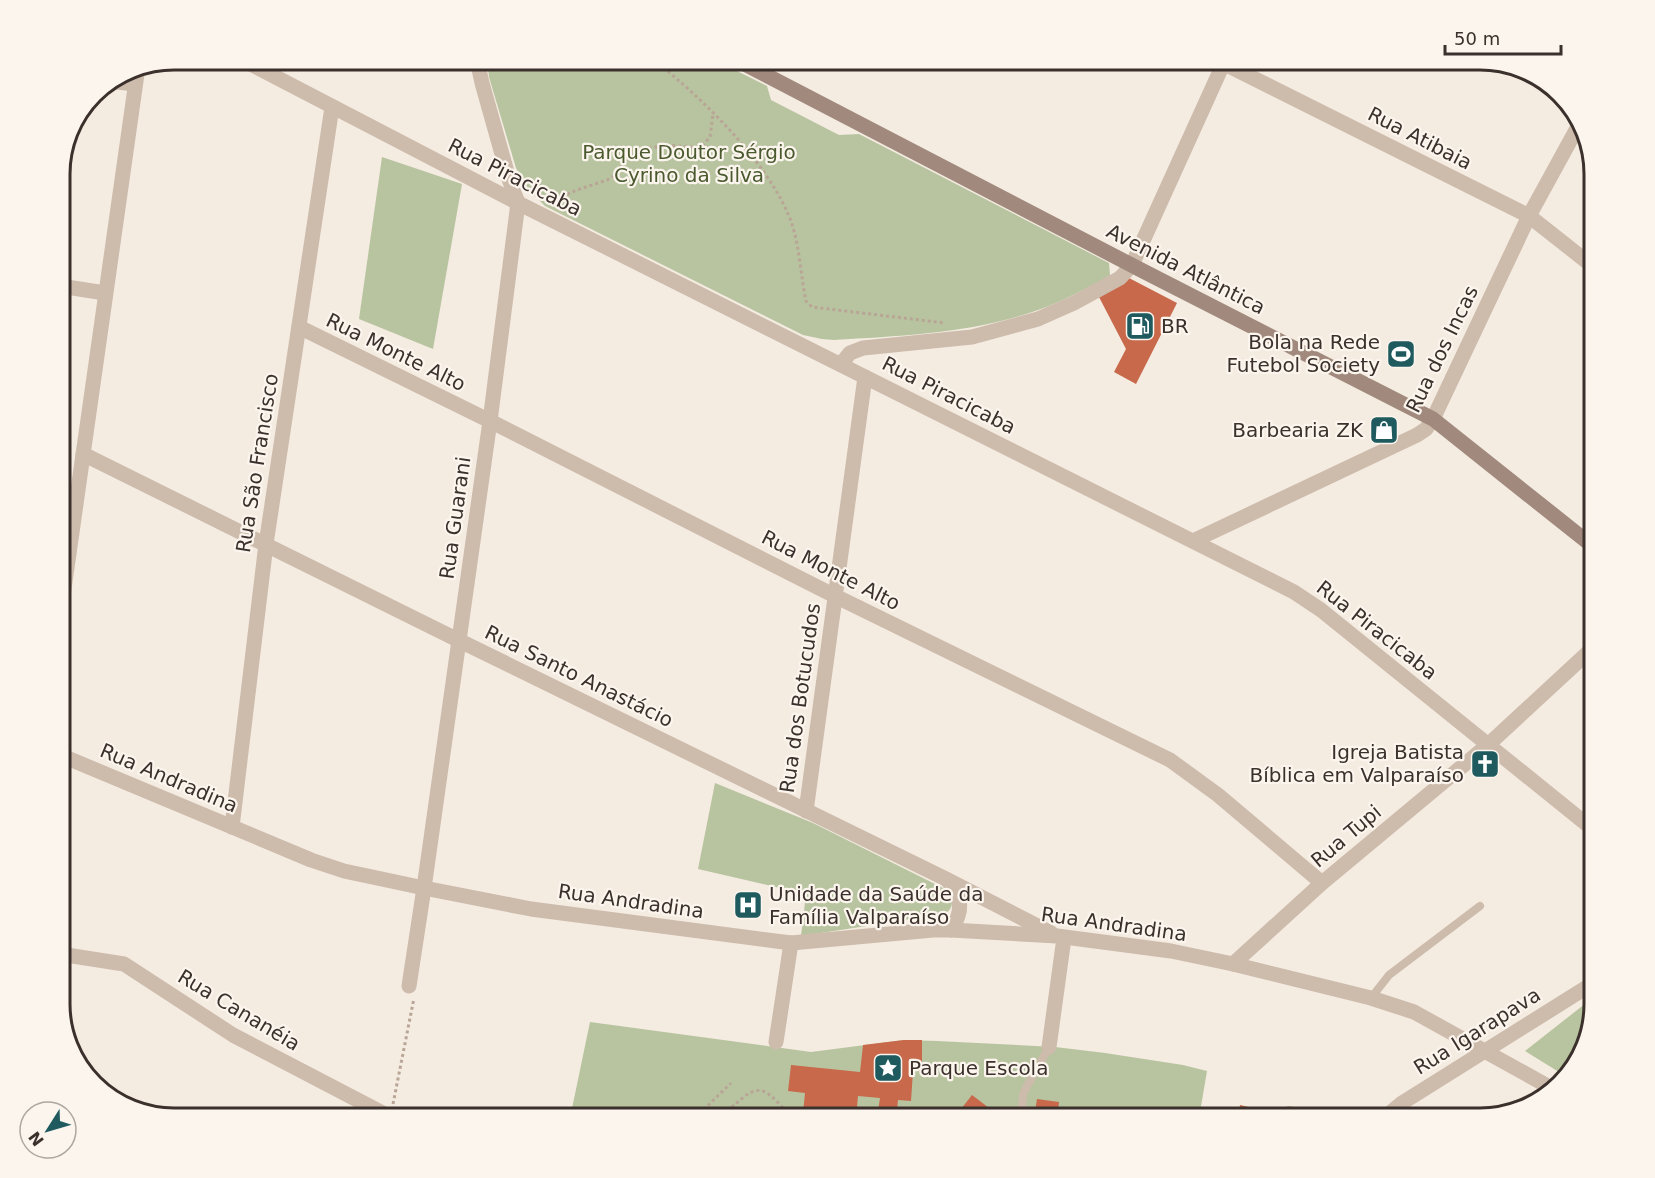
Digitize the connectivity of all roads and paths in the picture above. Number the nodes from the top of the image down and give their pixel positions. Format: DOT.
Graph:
graph roads {
  1 [pos="262,70"];
  2 [pos="479,70"];
  3 [pos="666,70"];
  4 [pos="762,70"];
  5 [pos="1218,70"];
  6 [pos="1240,70"];
  7 [pos="136,79"];
  8 [pos="332,107"];
  9 [pos="713,114"];
  10 [pos="1575,131"];
  11 [pos="518,203"];
  12 [pos="544,215"];
  13 [pos="1529,216"];
  14 [pos="1584,259"];
  15 [pos="1132,266"];
  16 [pos="71,288"];
  17 [pos="105,293"];
  18 [pos="955,324"];
  19 [pos="299,327"];
  20 [pos="841,364"];
  21 [pos="865,376"];
  22 [pos="1434,419"];
  23 [pos="490,421"];
  24 [pos="83,454"];
  25 [pos="1584,539"];
  26 [pos="71,540"];
  27 [pos="1193,541"];
  28 [pos="266,544"];
  29 [pos="836,596"];
  30 [pos="458,640"];
  31 [pos="1584,656"];
  32 [pos="1489,744"];
  33 [pos="71,759"];
  34 [pos="806,811"];
  35 [pos="1584,822"];
  36 [pos="232,827"];
  37 [pos="946,879"];
  38 [pos="1322,883"];
  39 [pos="424,888"];
  40 [pos="1480,906"];
  41 [pos="951,930"];
  42 [pos="1061,937"];
  43 [pos="791,943"];
  44 [pos="71,956"];
  45 [pos="1233,964"];
  46 [pos="409,986"];
  47 [pos="1584,989"];
  48 [pos="1371,998"];
  49 [pos="776,1042"];
  50 [pos="1049,1047"];
  51 [pos="1485,1051"];
  52 [pos="731,1083"];
  53 [pos="1545,1085"];
  54 [pos="372,1108"];
  55 [pos="393,1108"];
  56 [pos="705,1108"];
  57 [pos="731,1108"];
  58 [pos="783,1108"];
  59 [pos="1022,1108"];
  60 [pos="1395,1108"];
  1 -- 8 [label="street, Rua Piracicaba"];
  2 -- 11 [label="street, Rua Guarani"];
  3 -- 9 [label="path"];
  4 -- 15 [label="main road, Avenida Atlântica"];
  5 -- 15 [label="street"];
  6 -- 13 [label="street, Rua Atibaia"];
  7 -- 17 [label="street"];
  8 -- 11 [label="street, Rua Piracicaba"];
  8 -- 19 [label="street, Rua São Francisco"];
  9 -- 12 [label="path"];
  9 -- 18 [label="path"];
  10 -- 13 [label="street, Rua dos Incas"];
  11 -- 12 [label="street, Rua Piracicaba"];
  11 -- 23 [label="street, Rua Guarani"];
  12 -- 20 [label="street, Rua Piracicaba"];
  13 -- 14 [label="street, Rua Atibaia"];
  13 -- 22 [label="street, Rua dos Incas"];
  15 -- 20 [label="street"];
  15 -- 22 [label="main road, Avenida Atlântica"];
  16 -- 17 [label="street"];
  17 -- 24 [label="street"];
  19 -- 23 [label="street, Rua Monte Alto"];
  19 -- 28 [label="street, Rua São Francisco"];
  20 -- 21 [label="street, Rua Piracicaba"];
  21 -- 27 [label="street, Rua Piracicaba"];
  21 -- 29 [label="street, Rua dos Botucudos"];
  22 -- 25 [label="main road, Avenida Atlântica"];
  22 -- 27 [label="street, Rua dos Incas"];
  23 -- 29 [label="street, Rua Monte Alto"];
  23 -- 30 [label="street, Rua Guarani"];
  24 -- 26 [label="street"];
  24 -- 28 [label="street, Rua Santo Anastácio"];
  27 -- 32 [label="street, Rua Piracicaba"];
  28 -- 30 [label="street, Rua Santo Anastácio"];
  28 -- 36 [label="street, Rua São Francisco"];
  29 -- 34 [label="street, Rua dos Botucudos"];
  29 -- 38 [label="street, Rua Monte Alto"];
  30 -- 34 [label="street, Rua Santo Anastácio"];
  30 -- 39 [label="street, Rua Guarani"];
  31 -- 32 [label="street, Rua Tupi"];
  32 -- 35 [label="street, Rua Piracicaba"];
  32 -- 38 [label="street, Rua Tupi"];
  33 -- 36 [label="street, Rua Andradina"];
  34 -- 37 [label="street, Rua Santo Anastácio"];
  36 -- 39 [label="street, Rua Andradina"];
  37 -- 41 [label="street"];
  37 -- 42 [label="street, Rua Santo Anastácio"];
  38 -- 45 [label="street, Rua Tupi"];
  39 -- 43 [label="street, Rua Andradina"];
  39 -- 46 [label="street, Rua Guarani"];
  40 -- 48 [label="lane"];
  41 -- 42 [label="street, Rua Andradina"];
  41 -- 43 [label="street, Rua Andradina"];
  42 -- 45 [label="street, Rua Andradina"];
  42 -- 50 [label="street"];
  43 -- 49 [label="street"];
  44 -- 54 [label="street, Rua Cananéia"];
  45 -- 48 [label="street, Rua Andradina"];
  46 -- 55 [label="path"];
  47 -- 51 [label="street, Rua Igarapava"];
  48 -- 51 [label="street, Rua Andradina"];
  50 -- 59 [label="lane"];
  51 -- 53 [label="street, Rua Andradina"];
  51 -- 60 [label="street, Rua Igarapava"];
  52 -- 56 [label="path"];
  57 -- 58 [label="path"];
}
